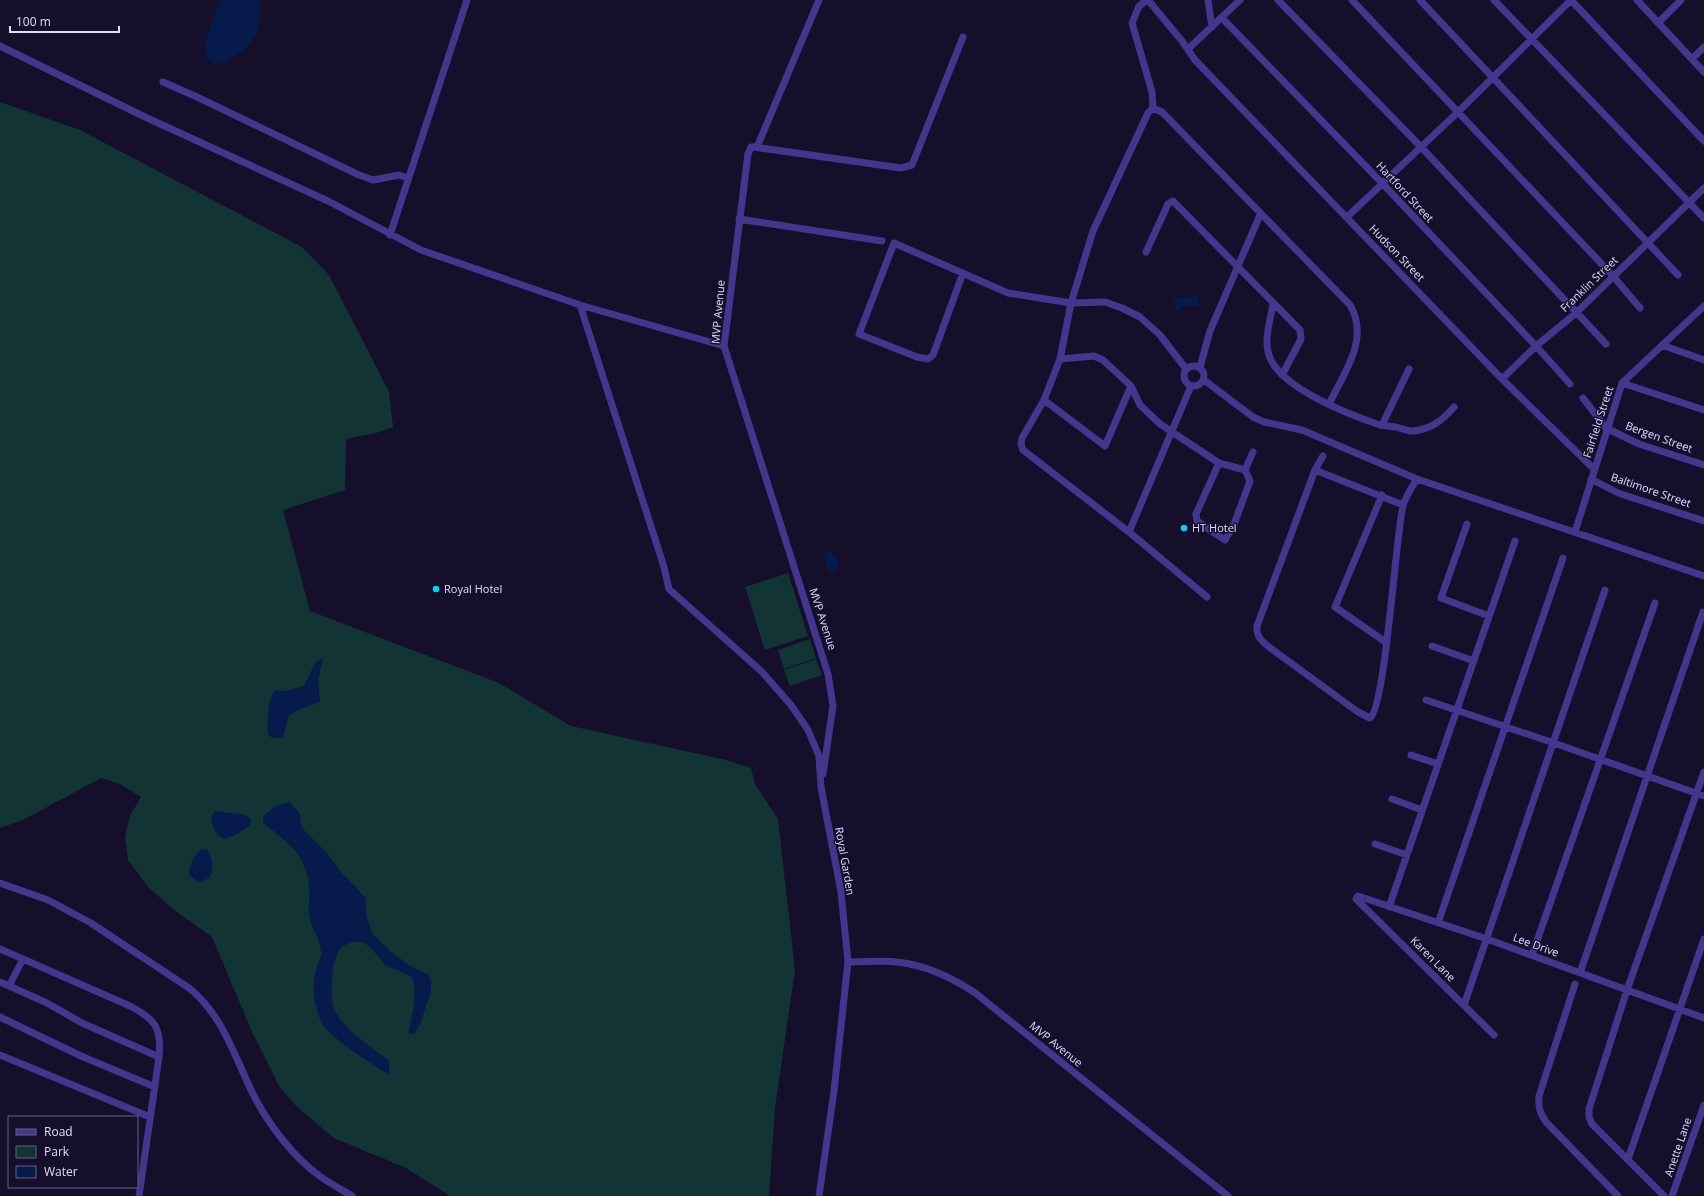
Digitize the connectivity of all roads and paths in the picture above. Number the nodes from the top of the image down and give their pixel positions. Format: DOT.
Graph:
graph roads {
  1 [pos="467,0"];
  2 [pos="819,0"];
  3 [pos="1147,0"];
  4 [pos="1208,0"];
  5 [pos="1240,0"];
  6 [pos="1278,0"];
  7 [pos="1352,0"];
  8 [pos="1420,0"];
  9 [pos="1494,0"];
  10 [pos="1571,0"];
  11 [pos="1637,0"];
  12 [pos="1681,0"];
  13 [pos="1222,18"];
  14 [pos="1658,23"];
  15 [pos="1212,27"];
  16 [pos="963,37"];
  17 [pos="1532,39"];
  18 [pos="0,46"];
  19 [pos="1704,48"];
  20 [pos="1188,49"];
  21 [pos="1692,59"];
  22 [pos="1704,72"];
  23 [pos="1493,76"];
  24 [pos="163,82"];
  25 [pos="1153,108"];
  26 [pos="1458,112"];
  27 [pos="1704,142"];
  28 [pos="757,147"];
  29 [pos="1421,147"];
  30 [pos="408,178"];
  31 [pos="1382,183"];
  32 [pos="1704,188"];
  33 [pos="1689,202"];
  34 [pos="1260,215"];
  35 [pos="1347,217"];
  36 [pos="1704,218"];
  37 [pos="739,219"];
  38 [pos="390,235"];
  39 [pos="882,241"];
  40 [pos="1648,241"];
  41 [pos="1146,252"];
  42 [pos="1238,267"];
  43 [pos="963,274"];
  44 [pos="1678,275"];
  45 [pos="1613,276"];
  46 [pos="1071,303"];
  47 [pos="1273,304"];
  48 [pos="580,305"];
  49 [pos="1704,306"];
  50 [pos="1640,308"];
  51 [pos="1576,313"];
  52 [pos="1606,344"];
  53 [pos="1662,345"];
  54 [pos="724,346"];
  55 [pos="1536,346"];
  56 [pos="1060,359"];
  57 [pos="1704,360"];
  58 [pos="1200,367"];
  59 [pos="1186,369"];
  60 [pos="1409,369"];
  61 [pos="1282,375"];
  62 [pos="1502,379"];
  63 [pos="1204,380"];
  64 [pos="1622,383"];
  65 [pos="1570,384"];
  66 [pos="1131,386"];
  67 [pos="1192,386"];
  68 [pos="1583,398"];
  69 [pos="1044,400"];
  70 [pos="1329,404"];
  71 [pos="1454,407"];
  72 [pos="1704,410"];
  73 [pos="1382,425"];
  74 [pos="1606,428"];
  75 [pos="1171,430"];
  76 [pos="1253,452"];
  77 [pos="1323,456"];
  78 [pos="1219,462"];
  79 [pos="1704,465"];
  80 [pos="1594,469"];
  81 [pos="1245,470"];
  82 [pos="1315,470"];
  83 [pos="1417,479"];
  84 [pos="1591,479"];
  85 [pos="1382,495"];
  86 [pos="1403,504"];
  87 [pos="1704,520"];
  88 [pos="1467,524"];
  89 [pos="1129,532"];
  90 [pos="1575,532"];
  91 [pos="1515,541"];
  92 [pos="1563,558"];
  93 [pos="1704,576"];
  94 [pos="1605,590"];
  95 [pos="1207,597"];
  96 [pos="1656,603"];
  97 [pos="1703,612"];
  98 [pos="1489,616"];
  99 [pos="1387,643"];
  100 [pos="1432,646"];
  101 [pos="1474,661"];
  102 [pos="1426,700"];
  103 [pos="1457,709"];
  104 [pos="1506,726"];
  105 [pos="1554,743"];
  106 [pos="1411,756"];
  107 [pos="1601,759"];
  108 [pos="1438,764"];
  109 [pos="1704,772"];
  110 [pos="1647,776"];
  111 [pos="820,787"];
  112 [pos="1696,794"];
  113 [pos="1704,796"];
  114 [pos="1392,799"];
  115 [pos="1422,810"];
  116 [pos="1375,844"];
  117 [pos="1407,855"];
  118 [pos="0,883"];
  119 [pos="1357,898"];
  120 [pos="1389,907"];
  121 [pos="1438,923"];
  122 [pos="1487,939"];
  123 [pos="1704,939"];
  124 [pos="0,949"];
  125 [pos="1532,955"];
  126 [pos="23,959"];
  127 [pos="848,962"];
  128 [pos="1580,973"];
  129 [pos="0,982"];
  130 [pos="1575,984"];
  131 [pos="9,986"];
  132 [pos="1627,990"];
  133 [pos="1464,1004"];
  134 [pos="1680,1010"];
  135 [pos="1704,1018"];
  136 [pos="1,1020"];
  137 [pos="1494,1035"];
  138 [pos="0,1055"];
  139 [pos="159,1057"];
  140 [pos="155,1087"];
  141 [pos="1704,1105"];
  142 [pos="150,1117"];
  143 [pos="1628,1159"];
  144 [pos="140,1196"];
  145 [pos="352,1196"];
  146 [pos="819,1196"];
  147 [pos="1228,1196"];
  148 [pos="1618,1196"];
  149 [pos="1664,1196"];
  150 [pos="1672,1196"];
  1 -- 30 [label="street"];
  2 -- 28 [label="street"];
  3 -- 20 [label="street, Hudson Street"];
  3 -- 25 [label="street"];
  4 -- 15 [label="street"];
  5 -- 13 [label="street"];
  6 -- 29 [label="street"];
  7 -- 26 [label="street"];
  8 -- 23 [label="street"];
  9 -- 17 [label="street"];
  10 -- 17 [label="street"];
  10 -- 27 [label="street"];
  11 -- 14 [label="street"];
  12 -- 14 [label="street"];
  13 -- 15 [label="street"];
  13 -- 31 [label="street, Hartford Street"];
  14 -- 21 [label="street"];
  15 -- 20 [label="street"];
  16 -- 28 [label="street"];
  17 -- 23 [label="street"];
  17 -- 33 [label="street"];
  18 -- 38 [label="street"];
  19 -- 21 [label="street"];
  20 -- 35 [label="street, Hudson Street"];
  21 -- 22 [label="street"];
  23 -- 26 [label="street"];
  23 -- 40 [label="street"];
  24 -- 30 [label="street"];
  25 -- 34 [label="street"];
  25 -- 46 [label="street"];
  26 -- 29 [label="street"];
  26 -- 45 [label="street"];
  28 -- 37 [label="street, MVP Avenue"];
  29 -- 31 [label="street"];
  29 -- 51 [label="street"];
  30 -- 38 [label="street"];
  31 -- 35 [label="street"];
  31 -- 55 [label="street, Hartford Street"];
  32 -- 33 [label="street, Franklin Street"];
  33 -- 36 [label="street"];
  33 -- 40 [label="street, Franklin Street"];
  34 -- 42 [label="street"];
  34 -- 70 [label="street"];
  35 -- 62 [label="street, Hudson Street"];
  37 -- 39 [label="street"];
  37 -- 54 [label="street, MVP Avenue"];
  38 -- 48 [label="street"];
  40 -- 44 [label="street"];
  40 -- 45 [label="street, Franklin Street"];
  41 -- 42 [label="street"];
  42 -- 47 [label="street"];
  42 -- 58 [label="street"];
  43 -- 43 [label="street"];
  43 -- 46 [label="street"];
  45 -- 50 [label="street"];
  45 -- 51 [label="street, Franklin Street"];
  46 -- 56 [label="street"];
  46 -- 59 [label="street"];
  47 -- 61 [label="street"];
  47 -- 61 [label="street"];
  48 -- 54 [label="street"];
  48 -- 111 [label="street, Royal Garden"];
  49 -- 53 [label="street, Fairfield Street"];
  51 -- 52 [label="street"];
  51 -- 55 [label="street, Franklin Street"];
  53 -- 57 [label="street"];
  53 -- 64 [label="street, Fairfield Street"];
  54 -- 111 [label="street, MVP Avenue"];
  55 -- 62 [label="street, Franklin Street"];
  55 -- 65 [label="street, Hartford Street"];
  56 -- 66 [label="street"];
  56 -- 69 [label="street"];
  58 -- 59 [label="street"];
  58 -- 63 [label="street"];
  59 -- 67 [label="street"];
  60 -- 73 [label="street"];
  61 -- 70 [label="street"];
  62 -- 80 [label="street, Hudson Street"];
  63 -- 67 [label="street"];
  63 -- 83 [label="street"];
  64 -- 72 [label="street"];
  64 -- 74 [label="street, Fairfield Street"];
  66 -- 69 [label="street"];
  66 -- 75 [label="street"];
  67 -- 75 [label="street"];
  68 -- 74 [label="street"];
  69 -- 89 [label="street"];
  70 -- 73 [label="street"];
  71 -- 73 [label="street"];
  74 -- 79 [label="street, Bergen Street"];
  74 -- 80 [label="street, Fairfield Street"];
  75 -- 78 [label="street"];
  75 -- 89 [label="street"];
  76 -- 81 [label="street"];
  77 -- 82 [label="street"];
  78 -- 81 [label="street"];
  78 -- 81 [label="street"];
  80 -- 84 [label="street, Fairfield Street"];
  82 -- 85 [label="street"];
  82 -- 99 [label="street"];
  83 -- 86 [label="street"];
  83 -- 90 [label="street"];
  84 -- 87 [label="street, Baltimore Street"];
  84 -- 90 [label="street, Fairfield Street"];
  85 -- 86 [label="street"];
  85 -- 99 [label="street"];
  86 -- 99 [label="street"];
  88 -- 98 [label="street"];
  89 -- 95 [label="street"];
  90 -- 93 [label="street"];
  91 -- 98 [label="street"];
  92 -- 104 [label="street"];
  94 -- 105 [label="street"];
  96 -- 107 [label="street"];
  97 -- 110 [label="street"];
  98 -- 101 [label="street"];
  100 -- 101 [label="street"];
  101 -- 103 [label="street"];
  102 -- 103 [label="street"];
  103 -- 104 [label="street"];
  103 -- 108 [label="street"];
  104 -- 105 [label="street"];
  104 -- 121 [label="street"];
  105 -- 107 [label="street"];
  105 -- 122 [label="street"];
  106 -- 108 [label="street"];
  107 -- 110 [label="street"];
  107 -- 125 [label="street"];
  108 -- 115 [label="street"];
  109 -- 112 [label="street"];
  110 -- 112 [label="street"];
  110 -- 128 [label="street"];
  111 -- 127 [label="street, Royal Garden"];
  112 -- 113 [label="street"];
  112 -- 132 [label="street"];
  114 -- 115 [label="street"];
  115 -- 117 [label="street"];
  116 -- 117 [label="street"];
  117 -- 120 [label="street"];
  118 -- 145 [label="street"];
  119 -- 120 [label="street, Lee Drive"];
  119 -- 133 [label="street, Karen Lane"];
  120 -- 121 [label="street, Lee Drive"];
  121 -- 122 [label="street, Lee Drive"];
  122 -- 125 [label="street, Lee Drive"];
  122 -- 133 [label="street"];
  123 -- 134 [label="street"];
  124 -- 126 [label="street"];
  125 -- 128 [label="street, Lee Drive"];
  126 -- 131 [label="street"];
  126 -- 139 [label="street"];
  127 -- 146 [label="street, Royal Garden"];
  127 -- 147 [label="street, MVP Avenue"];
  128 -- 132 [label="street, Lee Drive"];
  129 -- 131 [label="street"];
  130 -- 148 [label="street"];
  131 -- 139 [label="street"];
  132 -- 134 [label="street, Lee Drive"];
  132 -- 143 [label="street"];
  133 -- 137 [label="street, Karen Lane"];
  134 -- 135 [label="street, Lee Drive"];
  134 -- 143 [label="street"];
  136 -- 140 [label="street"];
  138 -- 142 [label="street"];
  139 -- 140 [label="street"];
  140 -- 142 [label="street"];
  141 -- 150 [label="street, Anette Lane"];
  142 -- 144 [label="street"];
  143 -- 149 [label="street"];
}
